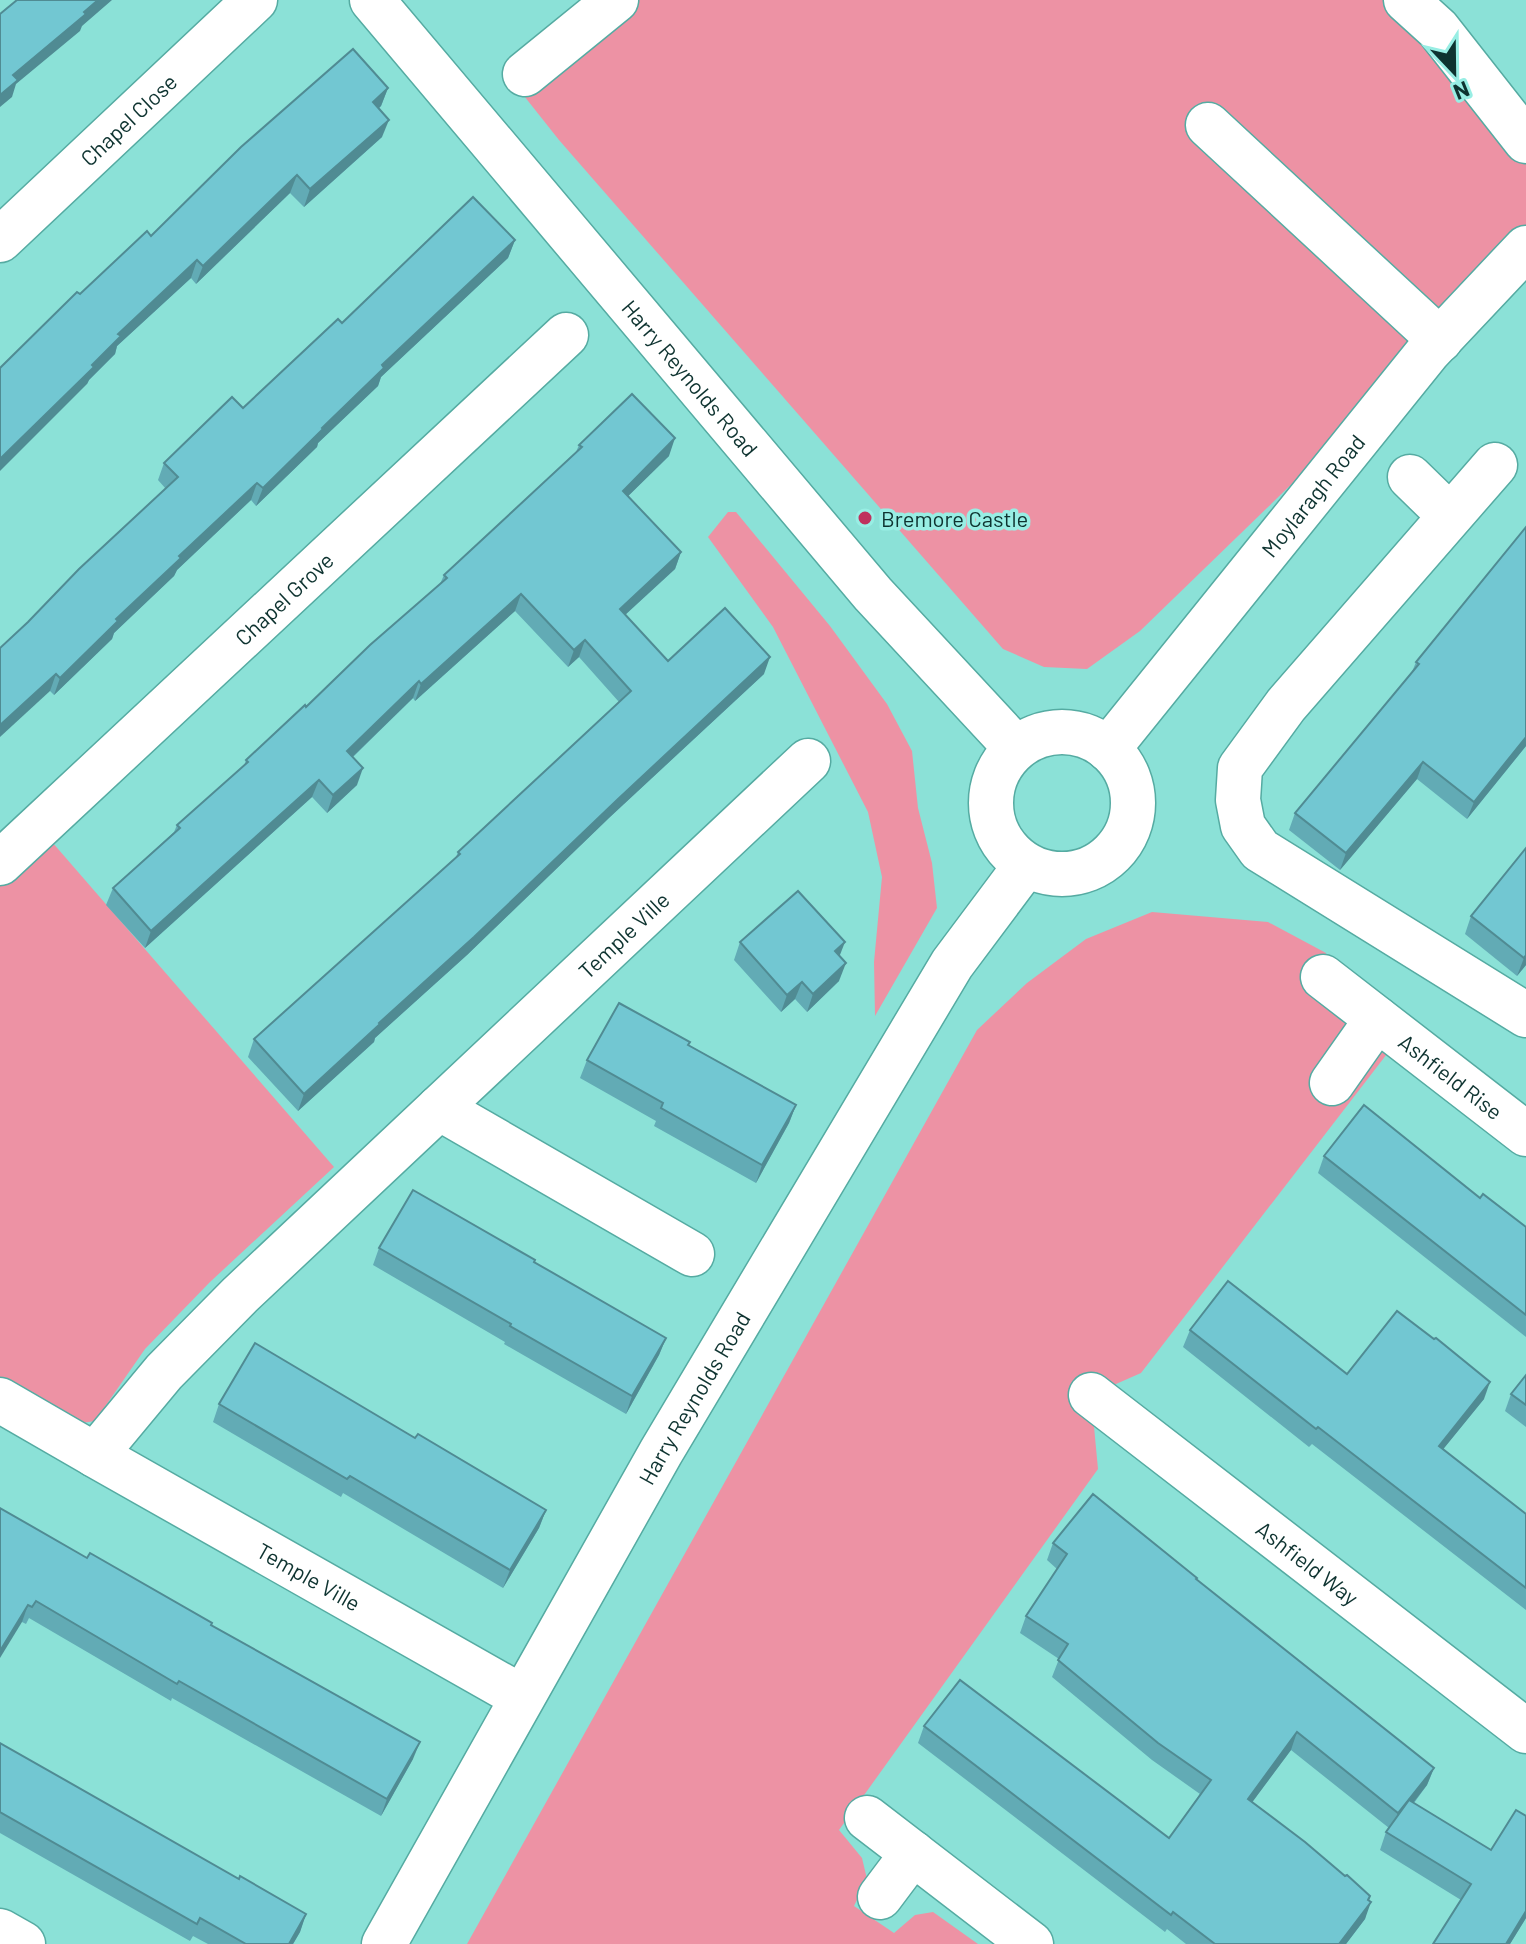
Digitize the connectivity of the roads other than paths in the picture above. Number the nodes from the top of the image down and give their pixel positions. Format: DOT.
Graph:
graph roads {
  1 [pos="255,0"];
  2 [pos="372,0"];
  3 [pos="616,0"];
  4 [pos="1406,0"];
  5 [pos="525,74"];
  6 [pos="1208,125"];
  7 [pos="1526,141"];
  8 [pos="0,240"];
  9 [pos="1526,248"];
  10 [pos="566,335"];
  11 [pos="1440,340"];
  12 [pos="1495,465"];
  13 [pos="1410,477"];
  14 [pos="1450,516"];
  15 [pos="1016,748"];
  16 [pos="1108,749"];
  17 [pos="808,761"];
  18 [pos="0,863"];
  19 [pos="1026,865"];
  20 [pos="1323,977"];
  21 [pos="1526,1015"];
  22 [pos="1377,1019"];
  23 [pos="1332,1083"];
  24 [pos="439,1108"];
  25 [pos="1526,1134"];
  26 [pos="692,1254"];
  27 [pos="1091,1395"];
  28 [pos="0,1400"];
  29 [pos="95,1455"];
  30 [pos="522,1697"];
  31 [pos="1526,1731"];
  32 [pos="867,1818"];
  33 [pos="913,1853"];
  34 [pos="880,1897"];
  35 [pos="0,1931"];
  36 [pos="23,1944"];
  37 [pos="384,1944"];
  38 [pos="1031,1944"];
  1 -- 8 [label="street, Chapel Close"];
  2 -- 15 [label="street, Harry Reynolds Road"];
  3 -- 5 [label="street"];
  4 -- 7 [label="street"];
  6 -- 11 [label="street"];
  9 -- 11 [label="street, Moylaragh Road"];
  10 -- 18 [label="street, Chapel Grove"];
  11 -- 16 [label="street, Moylaragh Road"];
  12 -- 14 [label="street"];
  13 -- 14 [label="street"];
  14 -- 21 [label="street"];
  15 -- 16 [label="street"];
  15 -- 19 [label="street"];
  16 -- 19 [label="street"];
  17 -- 24 [label="street, Temple Ville"];
  19 -- 30 [label="street, Harry Reynolds Road"];
  20 -- 22 [label="street, Ashfield Rise"];
  22 -- 23 [label="street, Ashfield Rise"];
  22 -- 25 [label="street, Ashfield Rise"];
  24 -- 26 [label="street"];
  24 -- 29 [label="street, Temple Ville"];
  27 -- 31 [label="street, Ashfield Way"];
  28 -- 29 [label="street, Temple Ville"];
  29 -- 30 [label="street, Temple Ville"];
  30 -- 37 [label="street, Harry Reynolds Road"];
  32 -- 33 [label="street"];
  33 -- 34 [label="street"];
  33 -- 38 [label="street"];
  35 -- 36 [label="street"];
}
